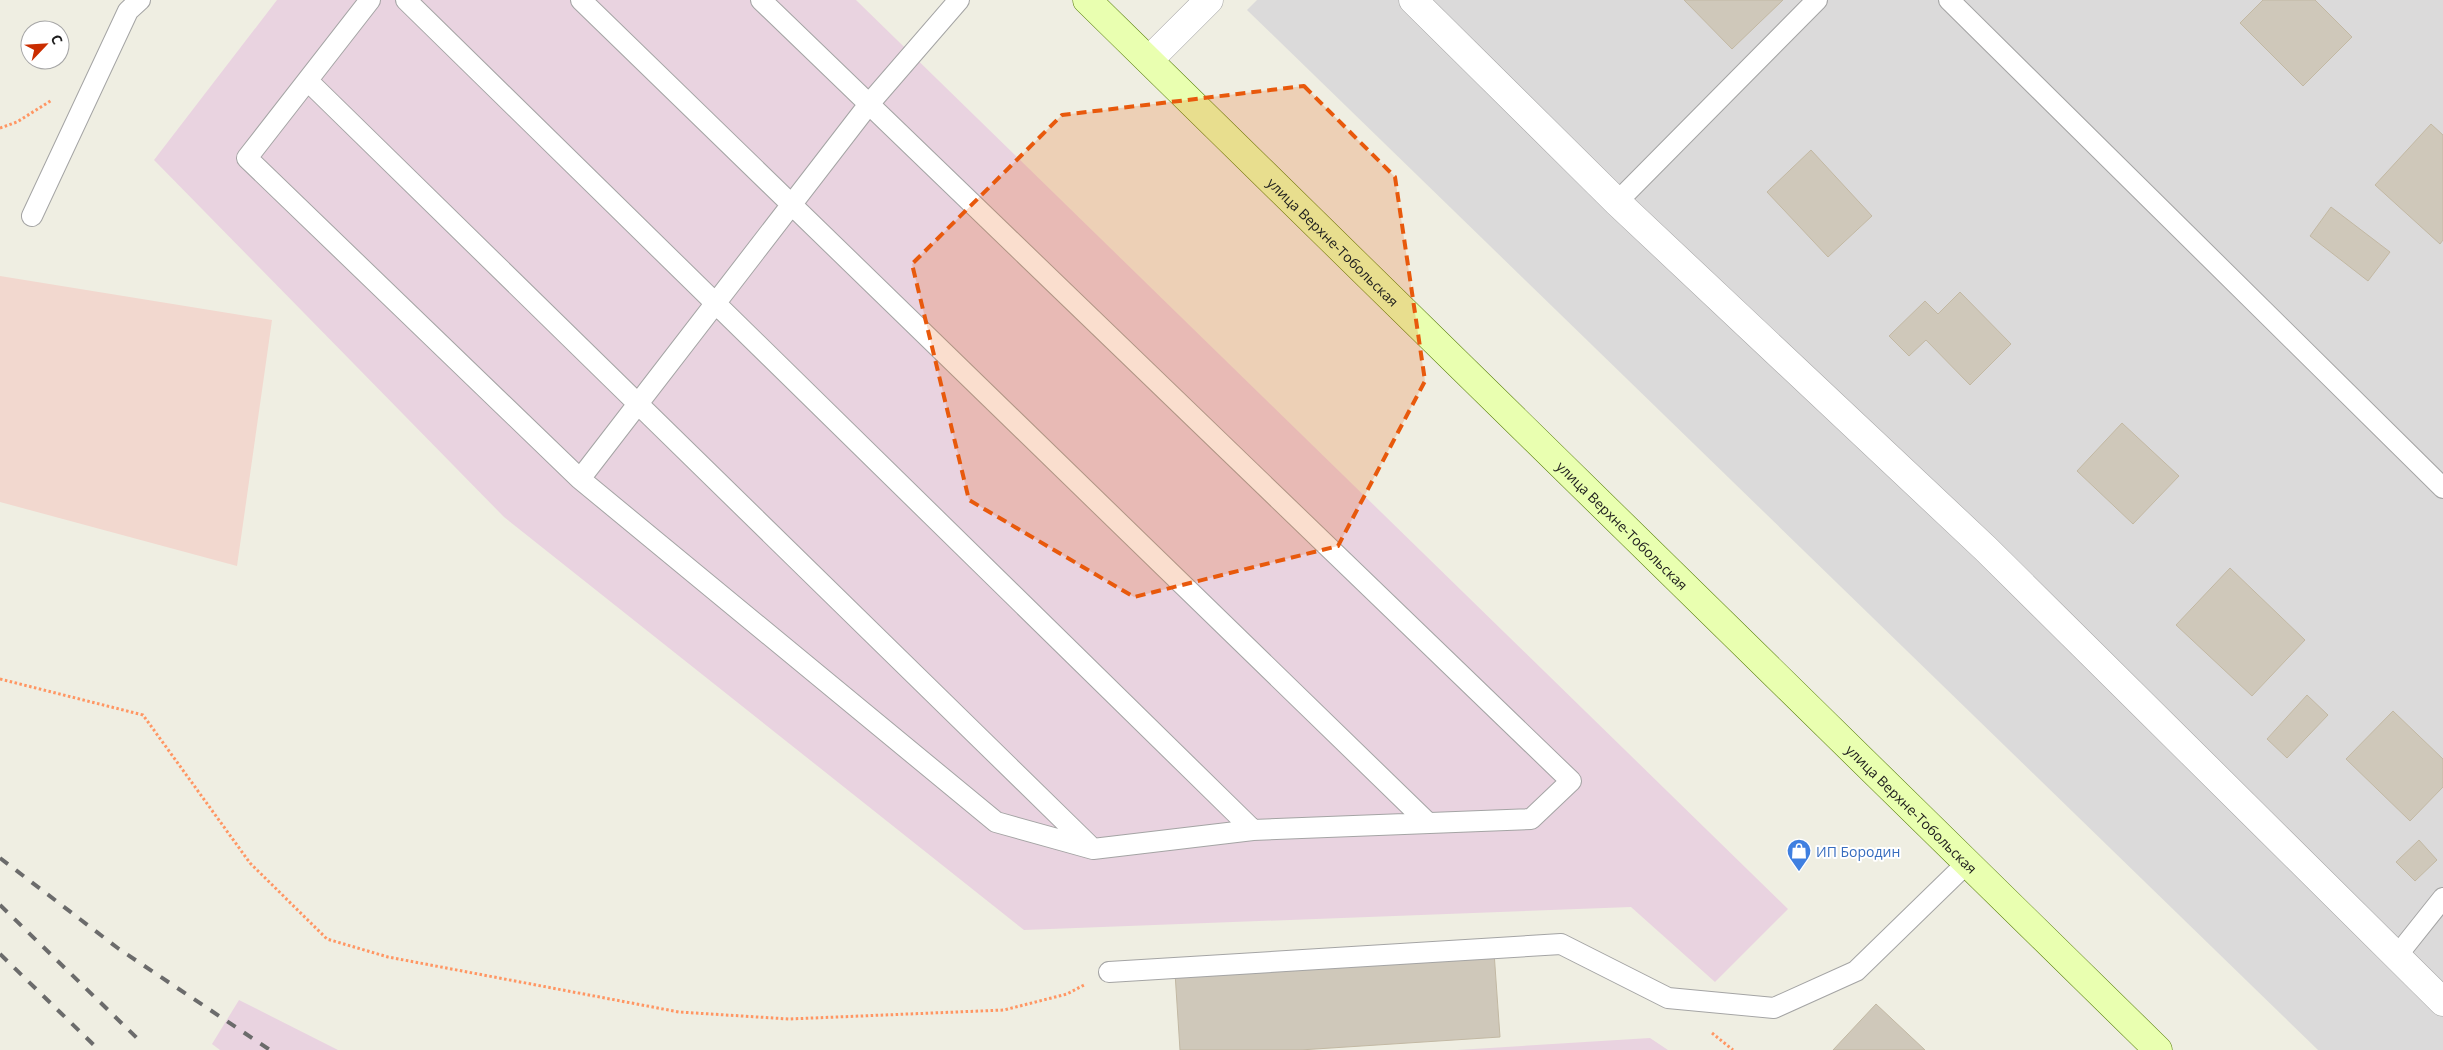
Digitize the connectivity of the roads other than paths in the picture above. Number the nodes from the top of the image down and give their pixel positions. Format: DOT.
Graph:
graph roads {
  1 [pos="140,0"];
  2 [pos="370,0"];
  3 [pos="406,0"];
  4 [pos="581,0"];
  5 [pos="761,0"];
  6 [pos="959,0"];
  7 [pos="1087,0"];
  8 [pos="1209,0"];
  9 [pos="1413,0"];
  10 [pos="1817,0"];
  11 [pos="1949,0"];
  12 [pos="1149,60"];
  13 [pos="308,81"];
  14 [pos="869,104"];
  15 [pos="1617,202"];
  16 [pos="792,205"];
  17 [pos="32,216"];
  18 [pos="716,303"];
  19 [pos="638,404"];
  20 [pos="580,479"];
  21 [pos="2443,488"];
  22 [pos="1428,823"];
  23 [pos="1253,830"];
  24 [pos="1093,848"];
  25 [pos="1966,864"];
  26 [pos="2443,898"];
  27 [pos="2396,958"];
  28 [pos="1109,972"];
  29 [pos="2443,1002"];
  30 [pos="2158,1050"];
  1 -- 17 [label="lane"];
  2 -- 13 [label="lane"];
  3 -- 18 [label="lane"];
  4 -- 16 [label="lane"];
  5 -- 14 [label="lane"];
  6 -- 14 [label="lane"];
  7 -- 12 [label="street, улица Верхне-Тобольская"];
  8 -- 12 [label="street"];
  9 -- 15 [label="street"];
  10 -- 15 [label="lane"];
  11 -- 21 [label="lane"];
  12 -- 25 [label="street, улица Верхне-Тобольская"];
  13 -- 19 [label="lane"];
  13 -- 20 [label="lane"];
  14 -- 16 [label="lane"];
  14 -- 22 [label="lane"];
  15 -- 27 [label="street"];
  16 -- 18 [label="lane"];
  16 -- 22 [label="lane"];
  18 -- 19 [label="lane"];
  18 -- 23 [label="lane"];
  19 -- 20 [label="lane"];
  19 -- 24 [label="lane"];
  20 -- 24 [label="lane"];
  22 -- 23 [label="lane"];
  23 -- 24 [label="lane"];
  25 -- 28 [label="lane"];
  25 -- 30 [label="street, улица Верхне-Тобольская"];
  26 -- 27 [label="lane"];
  27 -- 29 [label="street"];
}
